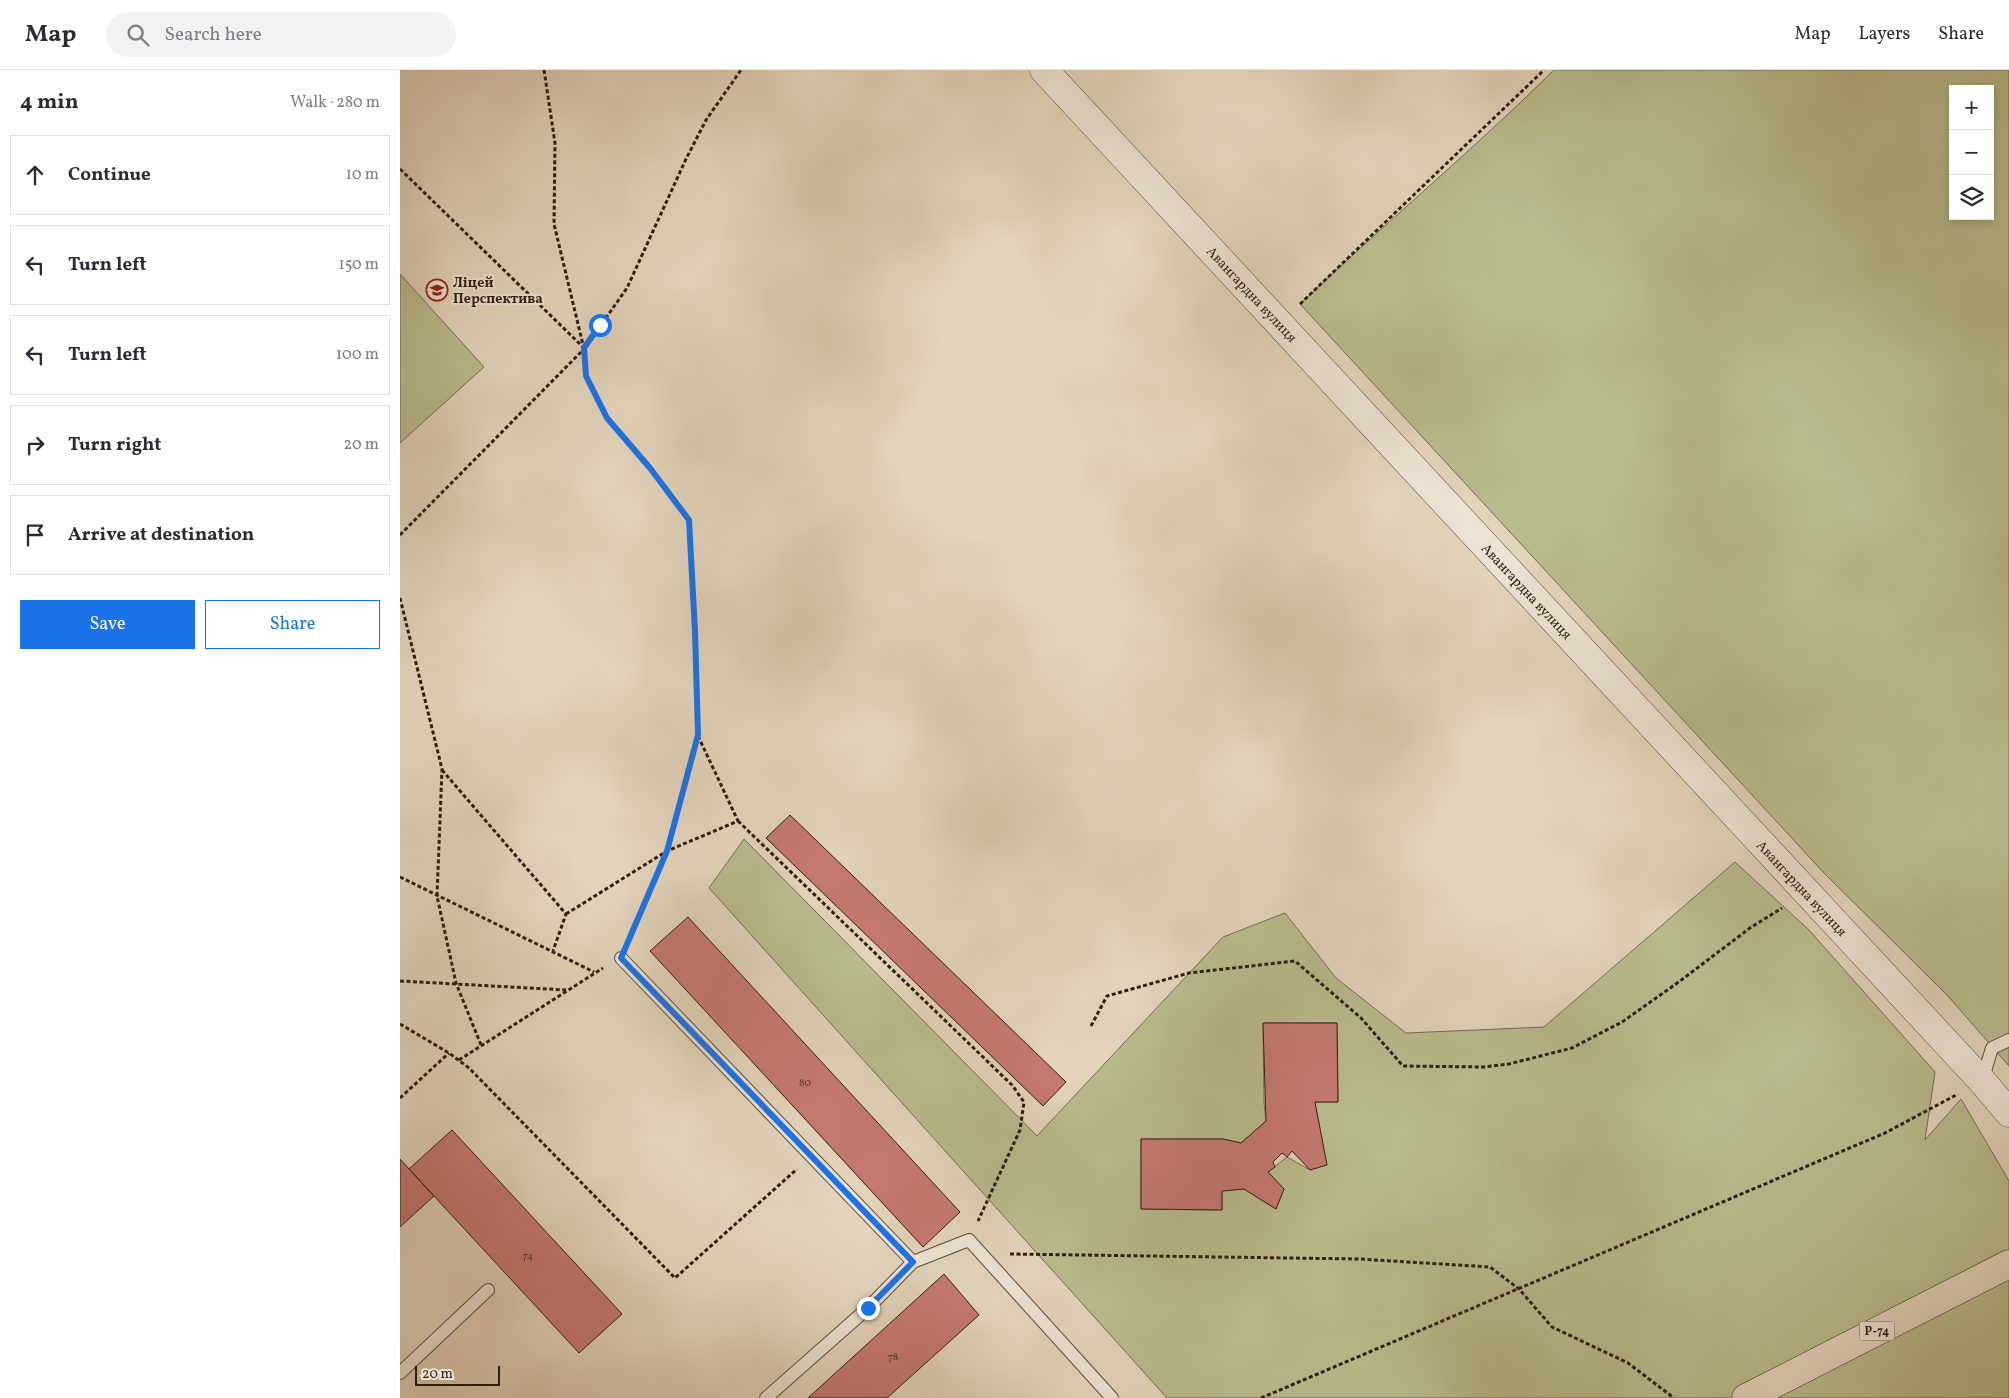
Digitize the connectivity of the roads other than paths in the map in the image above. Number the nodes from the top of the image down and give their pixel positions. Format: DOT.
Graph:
graph roads {
  1 [pos="1044,70"];
  2 [pos="621,958"];
  3 [pos="2009,1040"];
  4 [pos="1982,1081"];
  5 [pos="2009,1113"];
  6 [pos="913,1262"];
  7 [pos="2009,1264"];
  8 [pos="488,1290"];
  9 [pos="400,1373"];
  10 [pos="766,1398"];
  11 [pos="1112,1398"];
  12 [pos="1746,1398"];
  1 -- 4 [label="street, Авангардна вулиця"];
  2 -- 6 [label="lane"];
  3 -- 4 [label="lane"];
  4 -- 5 [label="street, Авангардна вулиця"];
  6 -- 10 [label="lane"];
  6 -- 11 [label="lane"];
  7 -- 12 [label="main road, Р-74"];
  8 -- 9 [label="lane"];
}
